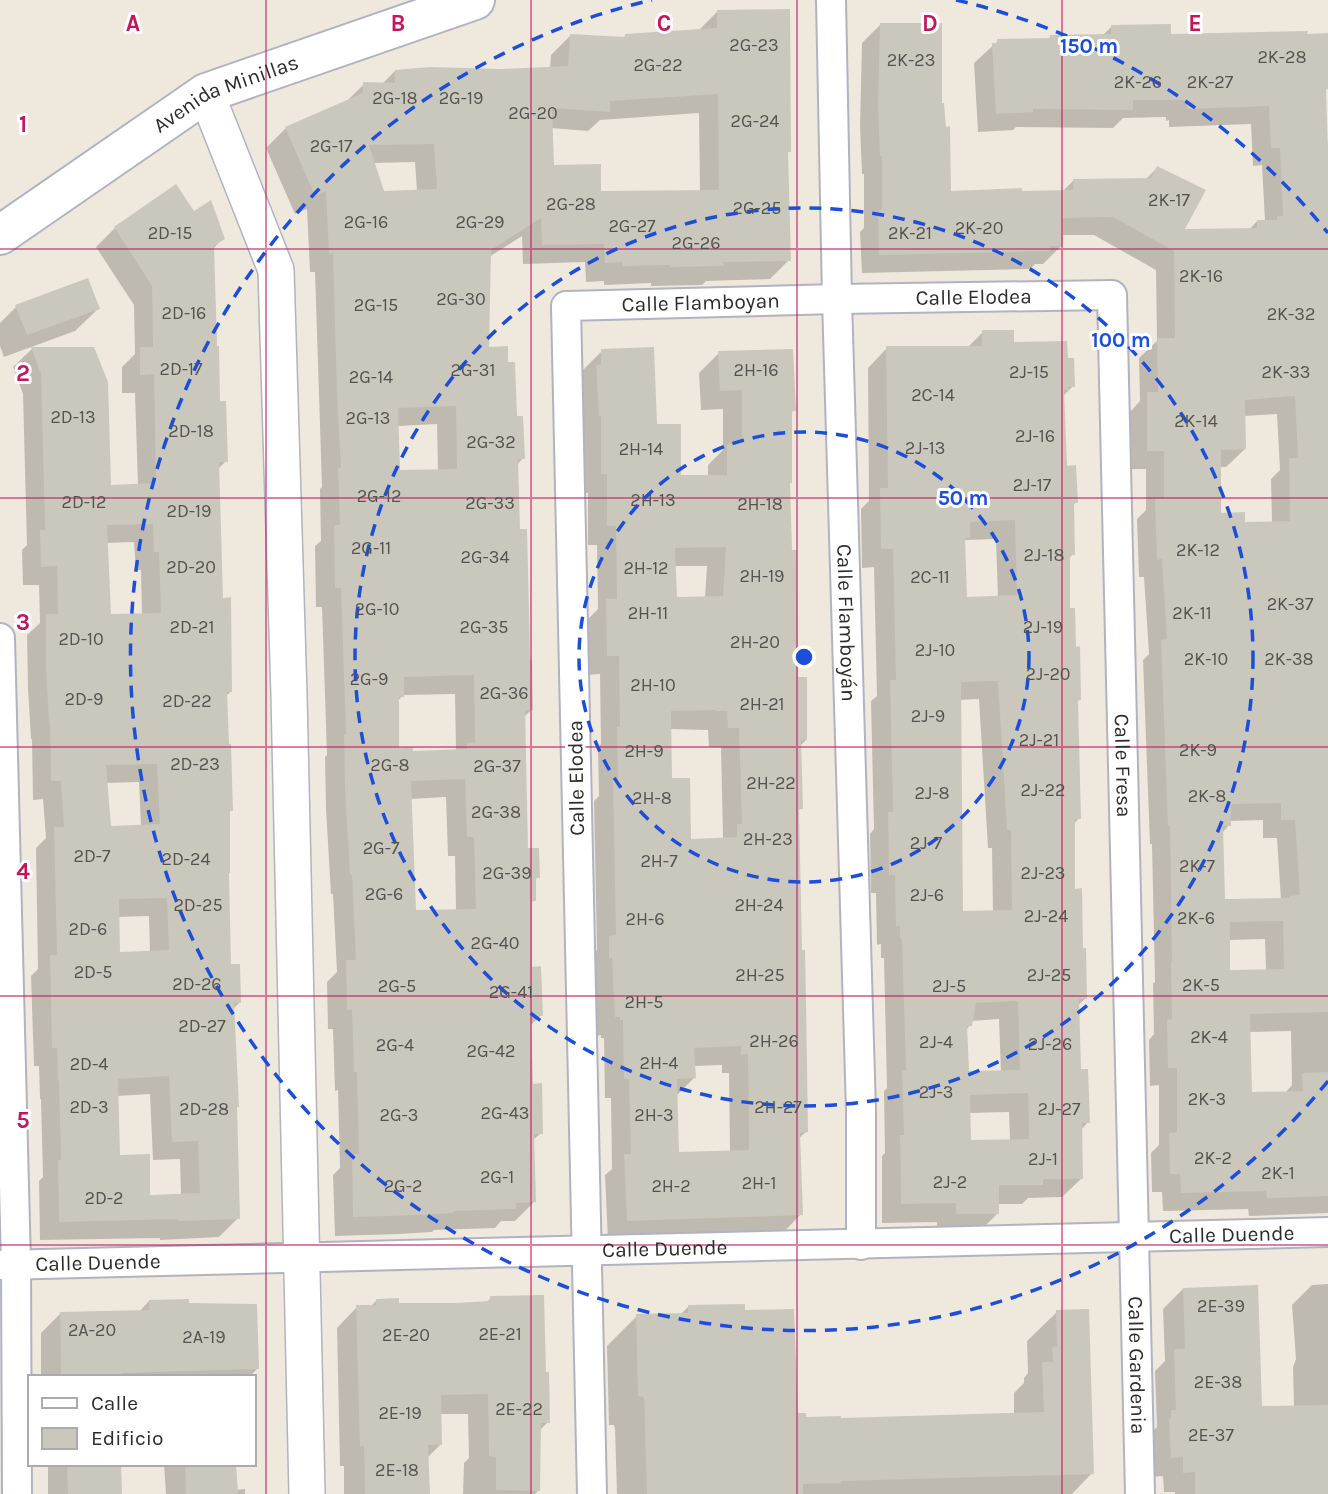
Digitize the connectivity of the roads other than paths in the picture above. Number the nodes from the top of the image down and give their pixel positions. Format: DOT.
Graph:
graph roads {
  1 [pos="475,0"];
  2 [pos="831,0"];
  3 [pos="206,93"];
  4 [pos="0,236"];
  5 [pos="1112,295"];
  6 [pos="837,299"];
  7 [pos="566,306"];
  8 [pos="0,638"];
  9 [pos="1328,1232"];
  10 [pos="1135,1237"];
  11 [pos="860,1245"];
  12 [pos="588,1250"];
  13 [pos="301,1258"];
  14 [pos="8,1264"];
  15 [pos="17,1494"];
  16 [pos="307,1494"];
  17 [pos="592,1494"];
  18 [pos="1140,1494"];
  1 -- 3 [label="main road, Avenida Minillas"];
  2 -- 6 [label="street, Calle Flamboyán"];
  3 -- 4 [label="main road, Avenida Minillas"];
  3 -- 13 [label="street"];
  5 -- 6 [label="street, Calle Elodea"];
  5 -- 10 [label="street, Calle Fresa"];
  6 -- 7 [label="street, Calle Flamboyan"];
  6 -- 11 [label="street, Calle Flamboyán"];
  7 -- 12 [label="street, Calle Elodea"];
  8 -- 14 [label="street"];
  9 -- 10 [label="street, Calle Duende"];
  10 -- 11 [label="street, Calle Duende"];
  10 -- 18 [label="street, Calle Gardenia"];
  11 -- 12 [label="street, Calle Duende"];
  12 -- 13 [label="street, Calle Duende"];
  12 -- 17 [label="street"];
  13 -- 14 [label="street, Calle Duende"];
  13 -- 16 [label="street"];
  14 -- 15 [label="street"];
}
